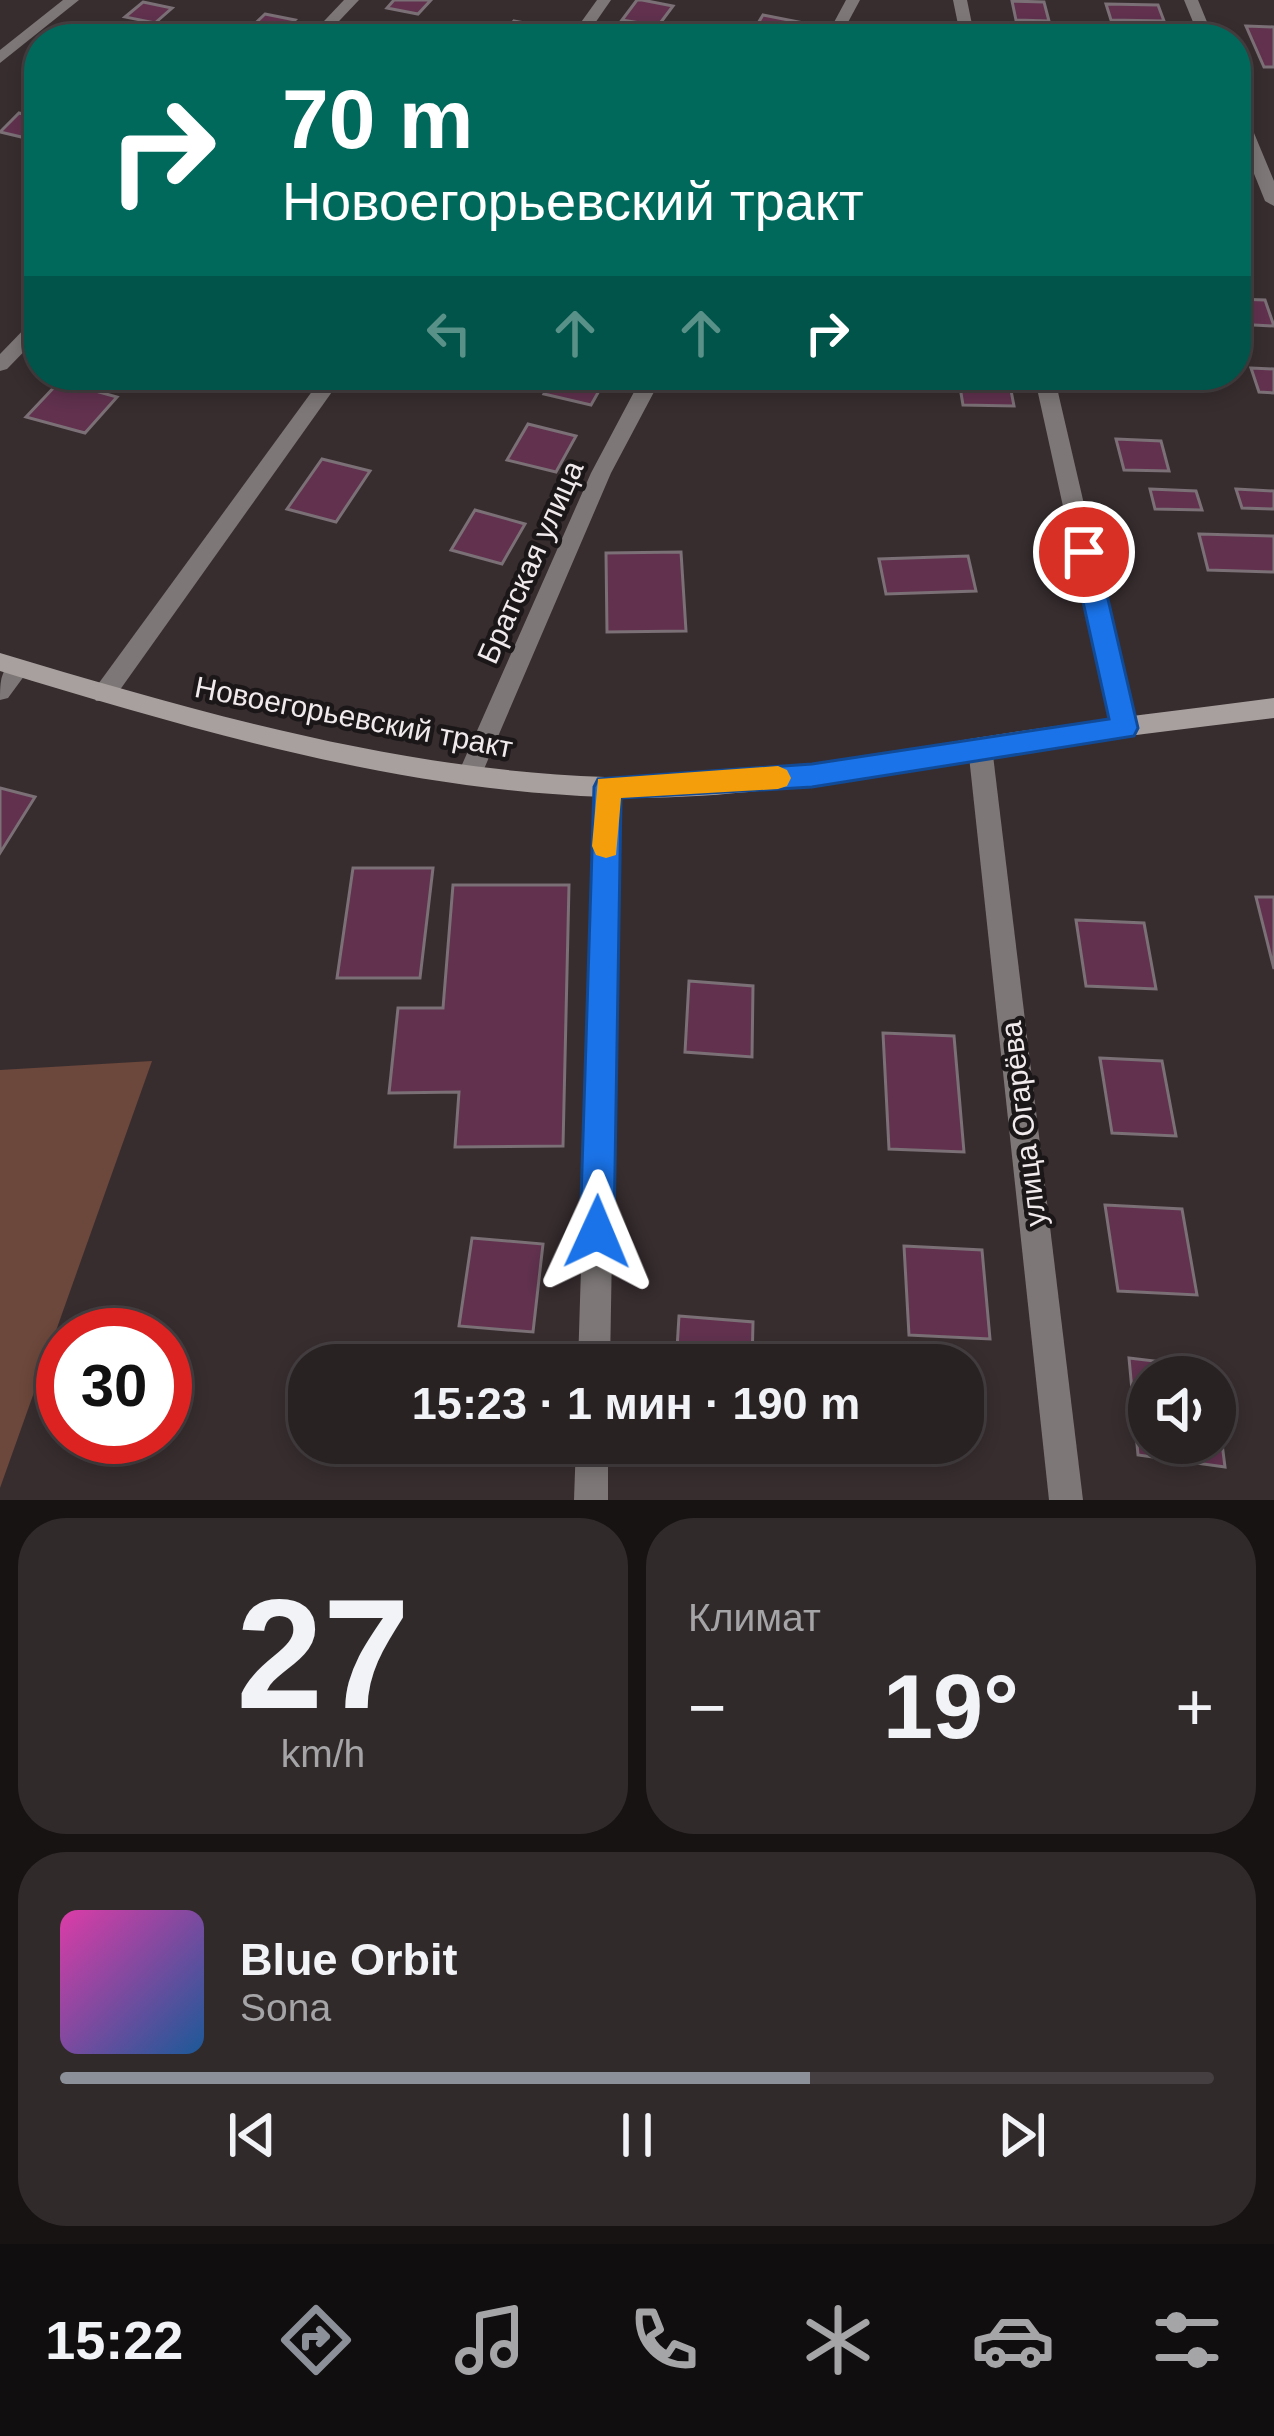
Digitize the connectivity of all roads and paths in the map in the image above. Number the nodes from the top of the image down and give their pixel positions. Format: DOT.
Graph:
graph roads {
  1 [pos="72,0"];
  2 [pos="352,0"];
  3 [pos="42,24"];
  4 [pos="329,24"];
  5 [pos="24,39"];
  6 [pos="0,58"];
  7 [pos="1251,145"];
  8 [pos="1274,201"];
  9 [pos="24,340"];
  10 [pos="0,365"];
  11 [pos="323,390"];
  12 [pos="645,390"];
  13 [pos="1047,390"];
  14 [pos="10,665"];
  15 [pos="0,691"];
  16 [pos="104,694"];
  17 [pos="1274,708"];
  18 [pos="1124,728"];
  19 [pos="980,747"];
  20 [pos="469,776"];
  21 [pos="608,787"];
  22 [pos="595,1344"];
  23 [pos="592,1464"];
  24 [pos="591,1500"];
  25 [pos="1066,1500"];
  1 -- 3 [label="street"];
  2 -- 4 [label="street"];
  5 -- 6 [label="street"];
  7 -- 8 [label="street"];
  9 -- 10 [label="street"];
  11 -- 16 [label="street"];
  12 -- 20 [label="street, Братская улица"];
  13 -- 18 [label="street"];
  14 -- 15 [label="street"];
  14 -- 16 [label="main road, Новоегорьевский тракт"];
  16 -- 20 [label="main road, Новоегорьевский тракт"];
  17 -- 18 [label="main road, Новоегорьевский тракт"];
  18 -- 19 [label="main road, Новоегорьевский тракт"];
  19 -- 21 [label="main road, Новоегорьевский тракт"];
  19 -- 25 [label="street, улица Огарёва"];
  20 -- 21 [label="main road, Новоегорьевский тракт"];
  21 -- 22 [label="street"];
  23 -- 24 [label="street"];
}
